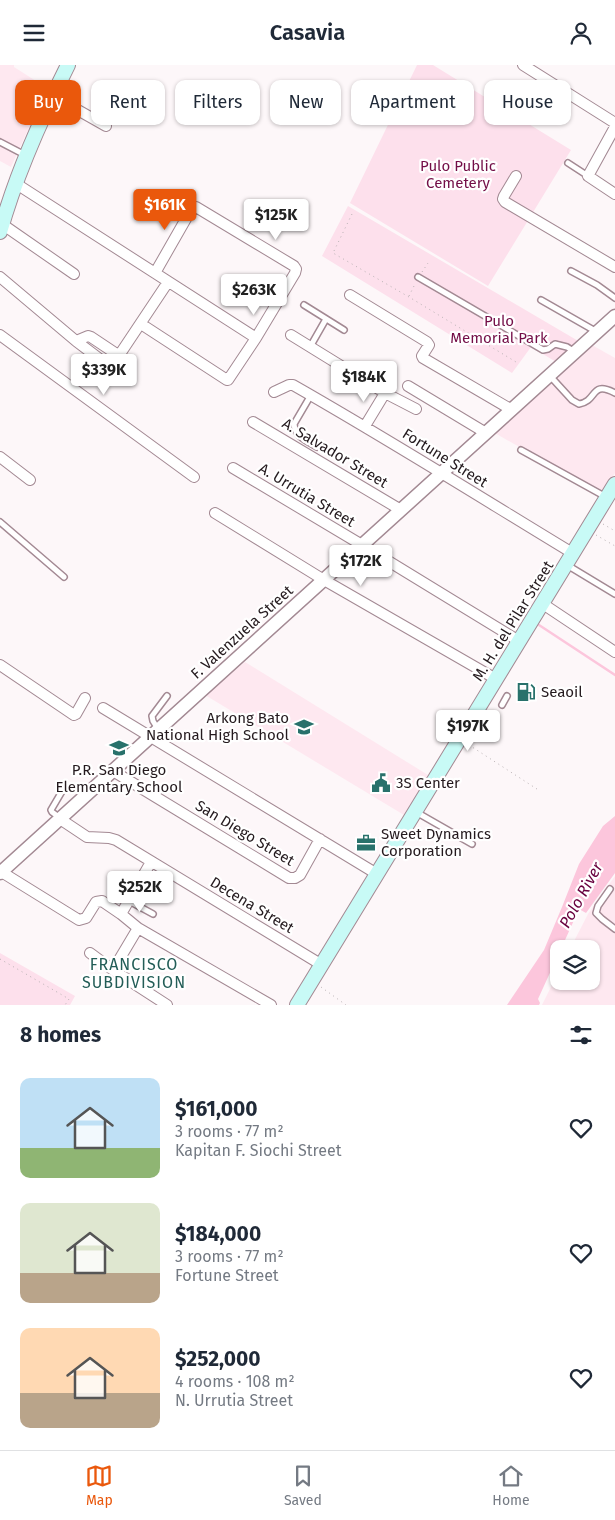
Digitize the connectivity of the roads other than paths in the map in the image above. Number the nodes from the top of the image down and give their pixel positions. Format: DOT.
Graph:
graph roads {
  1 [pos="68,65"];
  2 [pos="523,65"];
  3 [pos="60,80"];
  4 [pos="81,111"];
  5 [pos="40,125"];
  6 [pos="615,125"];
  7 [pos="106,126"];
  8 [pos="0,142"];
  9 [pos="26,155"];
  10 [pos="568,163"];
  11 [pos="516,176"];
  12 [pos="588,176"];
  13 [pos="15,183"];
  14 [pos="615,194"];
  15 [pos="1,229"];
  16 [pos="615,267"];
  17 [pos="571,271"];
  18 [pos="155,273"];
  19 [pos="74,274"];
  20 [pos="0,277"];
  21 [pos="418,277"];
  22 [pos="168,282"];
  23 [pos="350,295"];
  24 [pos="615,298"];
  25 [pos="541,300"];
  26 [pos="304,305"];
  27 [pos="615,316"];
  28 [pos="326,319"];
  29 [pos="141,324"];
  30 [pos="344,330"];
  31 [pos="598,332"];
  32 [pos="0,335"];
  33 [pos="291,335"];
  34 [pos="256,338"];
  35 [pos="76,341"];
  36 [pos="310,347"];
  37 [pos="574,354"];
  38 [pos="105,363"];
  39 [pos="550,375"];
  40 [pos="408,385"];
  41 [pos="274,393"];
  42 [pos="385,393"];
  43 [pos="615,393"];
  44 [pos="311,395"];
  45 [pos="416,409"];
  46 [pos="512,410"];
  47 [pos="253,422"];
  48 [pos="365,426"];
  49 [pos="486,433"];
  50 [pos="317,447"];
  51 [pos="522,450"];
  52 [pos="0,457"];
  53 [pos="233,468"];
  54 [pos="441,474"];
  55 [pos="194,477"];
  56 [pos="30,479"];
  57 [pos="615,485"];
  58 [pos="607,498"];
  59 [pos="401,510"];
  60 [pos="215,513"];
  61 [pos="0,521"];
  62 [pos="362,545"];
  63 [pos="570,559"];
  64 [pos="64,577"];
  65 [pos="324,580"];
  66 [pos="615,594"];
  67 [pos="543,603"];
  68 [pos="519,641"];
  69 [pos="615,652"];
  70 [pos="0,665"];
  71 [pos="496,679"];
  72 [pos="167,696"];
  73 [pos="507,696"];
  74 [pos="85,698"];
  75 [pos="502,705"];
  76 [pos="103,708"];
  77 [pos="154,733"];
  78 [pos="113,771"];
  79 [pos="61,793"];
  80 [pos="415,812"];
  81 [pos="60,819"];
  82 [pos="320,839"];
  83 [pos="472,844"];
  84 [pos="151,862"];
  85 [pos="0,872"];
  86 [pos="378,873"];
  87 [pos="610,889"];
  88 [pos="129,901"];
  89 [pos="121,914"];
  90 [pos="153,914"];
  91 [pos="138,928"];
  92 [pos="615,929"];
  93 [pos="90,953"];
  94 [pos="322,965"];
  95 [pos="113,970"];
  96 [pos="167,1005"];
  97 [pos="271,1005"];
  98 [pos="297,1005"];
  1 -- 3 [label="main road"];
  2 -- 6 [label="street"];
  4 -- 7 [label="street"];
  5 -- 9 [label="main road"];
  6 -- 12 [label="street"];
  8 -- 9 [label="lane"];
  9 -- 13 [label="main road"];
  10 -- 12 [label="lane"];
  11 -- 16 [label="street"];
  12 -- 14 [label="street"];
  13 -- 15 [label="main road"];
  13 -- 18 [label="street"];
  15 -- 19 [label="street"];
  17 -- 24 [label="lane"];
  18 -- 22 [label="street"];
  18 -- 34 [label="street"];
  20 -- 35 [label="street"];
  21 -- 37 [label="lane"];
  22 -- 29 [label="street"];
  22 -- 34 [label="street"];
  23 -- 46 [label="street"];
  25 -- 31 [label="lane"];
  26 -- 28 [label="lane"];
  27 -- 31 [label="street, F. Valenzuela Street"];
  28 -- 30 [label="lane"];
  28 -- 36 [label="lane"];
  29 -- 34 [label="street"];
  29 -- 35 [label="street"];
  31 -- 37 [label="street, F. Valenzuela Street"];
  32 -- 55 [label="street"];
  33 -- 36 [label="street"];
  35 -- 38 [label="street"];
  36 -- 42 [label="street"];
  37 -- 39 [label="street, F. Valenzuela Street"];
  39 -- 43 [label="lane"];
  39 -- 46 [label="street, F. Valenzuela Street"];
  40 -- 49 [label="street"];
  41 -- 44 [label="street, Fortune Street"];
  42 -- 45 [label="street"];
  42 -- 48 [label="street"];
  44 -- 48 [label="street, Fortune Street"];
  44 -- 50 [label="lane"];
  46 -- 49 [label="street, F. Valenzuela Street"];
  47 -- 59 [label="street, A. Salvador Street"];
  48 -- 54 [label="street, Fortune Street"];
  49 -- 54 [label="street, F. Valenzuela Street"];
  51 -- 58 [label="lane"];
  52 -- 56 [label="street"];
  53 -- 62 [label="street, A. Urrutia Street"];
  54 -- 59 [label="street, F. Valenzuela Street"];
  54 -- 63 [label="street, Fortune Street"];
  57 -- 58 [label="main road, M. H. del Pilar Street"];
  58 -- 63 [label="main road, M. H. del Pilar Street"];
  59 -- 62 [label="street, F. Valenzuela Street"];
  60 -- 65 [label="street"];
  61 -- 64 [label="lane"];
  62 -- 65 [label="street, F. Valenzuela Street"];
  62 -- 68 [label="street, A. Urrutia Street"];
  63 -- 66 [label="lane"];
  63 -- 67 [label="main road, M. H. del Pilar Street"];
  65 -- 71 [label="street"];
  65 -- 77 [label="street, F. Valenzuela Street"];
  67 -- 68 [label="main road, M. H. del Pilar Street"];
  67 -- 69 [label="street"];
  68 -- 71 [label="main road, M. H. del Pilar Street"];
  70 -- 74 [label="street"];
  71 -- 80 [label="main road, M. H. del Pilar Street"];
  72 -- 77 [label="lane"];
  73 -- 75 [label="lane"];
  76 -- 77 [label="street"];
  77 -- 78 [label="street, F. Valenzuela Street"];
  77 -- 82 [label="street"];
  78 -- 81 [label="street, F. Valenzuela Street"];
  78 -- 82 [label="street, San Diego Street"];
  79 -- 81 [label="lane"];
  80 -- 83 [label="lane"];
  80 -- 86 [label="main road, M. H. del Pilar Street"];
  81 -- 84 [label="street, Decena Street"];
  81 -- 85 [label="street, F. Valenzuela Street"];
  82 -- 86 [label="street"];
  84 -- 88 [label="street"];
  84 -- 94 [label="street, Decena Street"];
  85 -- 89 [label="street"];
  86 -- 94 [label="main road, M. H. del Pilar Street"];
  87 -- 92 [label="lane"];
  88 -- 89 [label="street"];
  88 -- 90 [label="lane"];
  89 -- 91 [label="street"];
  91 -- 95 [label="street"];
  91 -- 97 [label="street"];
  93 -- 95 [label="street"];
  94 -- 98 [label="main road, M. H. del Pilar Street"];
  95 -- 96 [label="street"];
}
